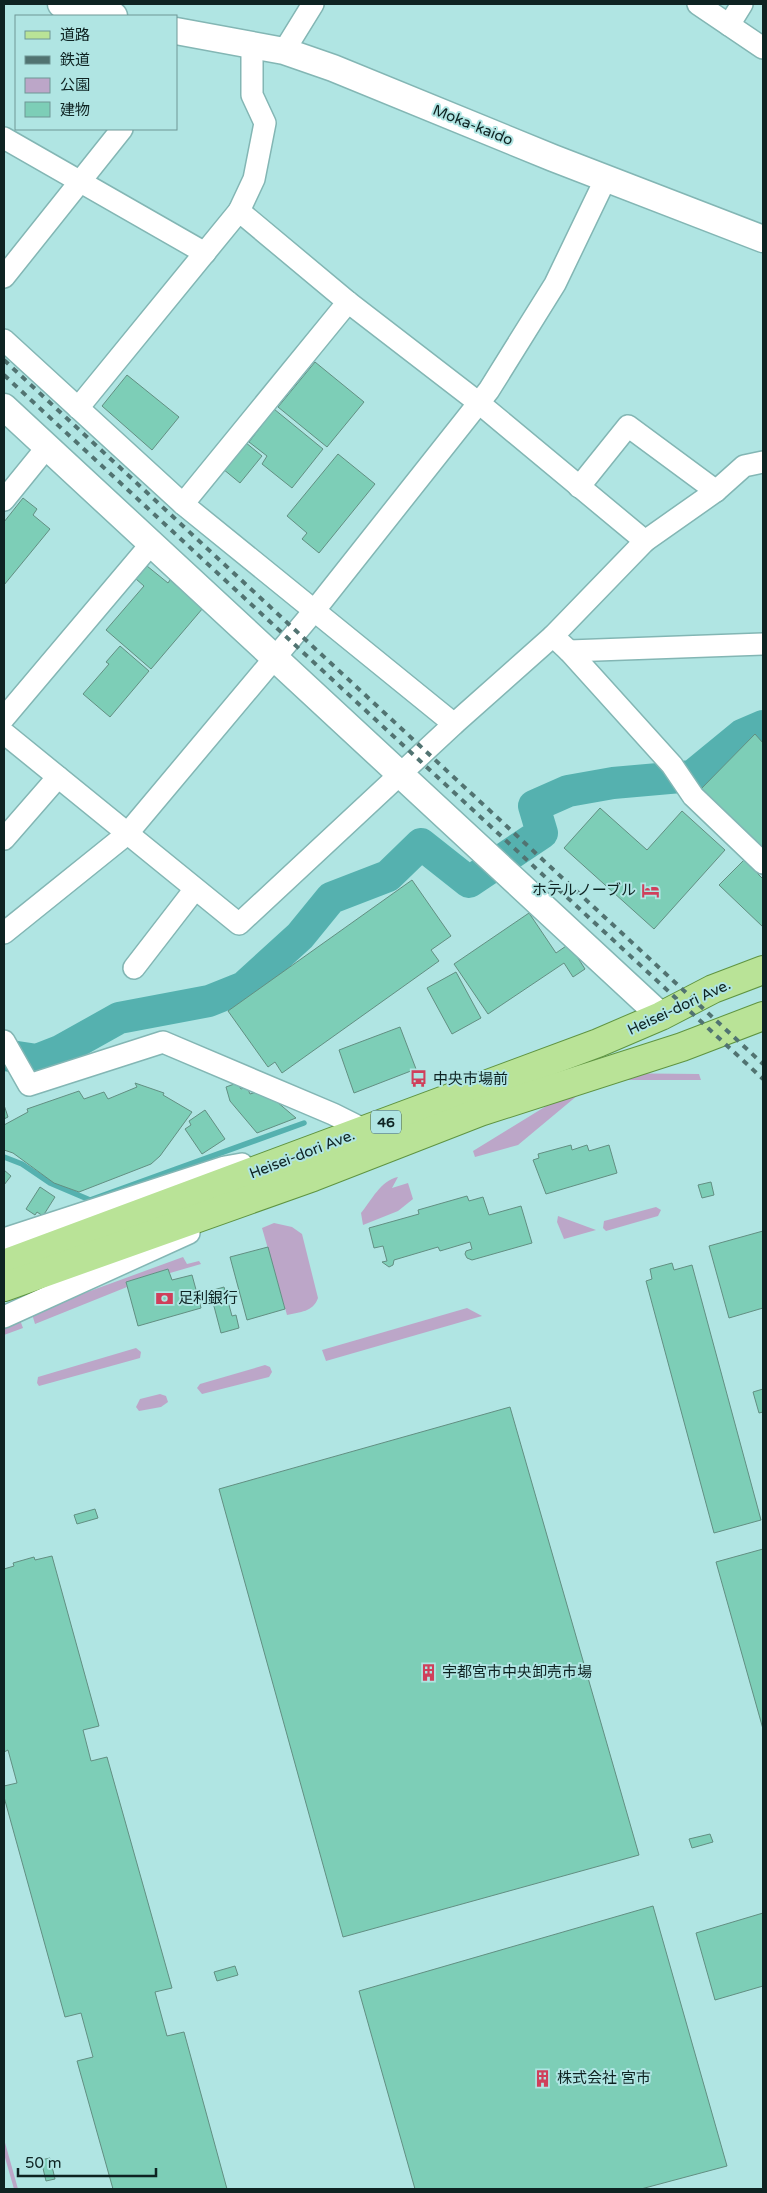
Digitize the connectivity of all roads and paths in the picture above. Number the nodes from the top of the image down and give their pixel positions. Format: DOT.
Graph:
graph roads {
  1 [pos="313,4"];
  2 [pos="698,4"];
  3 [pos="742,4"];
  4 [pos="74,5"];
  5 [pos="110,15"];
  6 [pos="729,25"];
  7 [pos="178,31"];
  8 [pos="252,45"];
  9 [pos="763,48"];
  10 [pos="284,51"];
  11 [pos="121,130"];
  12 [pos="4,138"];
  13 [pos="606,178"];
  14 [pos="80,181"];
  15 [pos="239,211"];
  16 [pos="763,239"];
  17 [pos="205,253"];
  18 [pos="4,276"];
  19 [pos="348,302"];
  20 [pos="4,340"];
  21 [pos="479,403"];
  22 [pos="4,407"];
  23 [pos="78,408"];
  24 [pos="47,447"];
  25 [pos="763,462"];
  26 [pos="579,487"];
  27 [pos="716,491"];
  28 [pos="4,500"];
  29 [pos="183,504"];
  30 [pos="646,541"];
  31 [pos="151,544"];
  32 [pos="314,611"];
  33 [pos="553,636"];
  34 [pos="763,644"];
  35 [pos="569,650"];
  36 [pos="274,658"];
  37 [pos="4,718"];
  38 [pos="454,724"];
  39 [pos="4,733"];
  40 [pos="400,774"];
  41 [pos="58,777"];
  42 [pos="127,834"];
  43 [pos="4,838"];
  44 [pos="763,863"];
  45 [pos="195,889"];
  46 [pos="4,933"];
  47 [pos="134,968"];
  48 [pos="763,970"];
  49 [pos="661,1016"];
  50 [pos="763,1016"];
  51 [pos="4,1041"];
  52 [pos="365,1130"];
  53 [pos="304,1153"];
  54 [pos="4,1239"];
  55 [pos="4,1264"];
  56 [pos="4,1288"];
  57 [pos="4,1317"];
  1 -- 10 [label="street"];
  2 -- 6 [label="street"];
  3 -- 6 [label="street"];
  4 -- 5 [label="street"];
  6 -- 9 [label="street"];
  7 -- 8 [label="street, Moka-kaido"];
  8 -- 10 [label="street, Moka-kaido"];
  8 -- 15 [label="street"];
  10 -- 13 [label="street, Moka-kaido"];
  11 -- 14 [label="street"];
  12 -- 14 [label="street"];
  13 -- 16 [label="street, Moka-kaido"];
  13 -- 21 [label="street"];
  14 -- 17 [label="street"];
  14 -- 18 [label="street"];
  15 -- 17 [label="street"];
  15 -- 19 [label="street"];
  17 -- 23 [label="street"];
  19 -- 21 [label="street"];
  19 -- 29 [label="street"];
  20 -- 23 [label="street"];
  21 -- 26 [label="street"];
  21 -- 32 [label="street"];
  22 -- 24 [label="street"];
  23 -- 29 [label="street"];
  24 -- 28 [label="street"];
  24 -- 31 [label="street"];
  25 -- 27 [label="street"];
  26 -- 27 [label="street"];
  26 -- 30 [label="street"];
  27 -- 30 [label="street"];
  29 -- 32 [label="street"];
  30 -- 33 [label="street"];
  31 -- 36 [label="street"];
  31 -- 37 [label="street"];
  32 -- 36 [label="street"];
  32 -- 38 [label="street"];
  33 -- 35 [label="street"];
  33 -- 38 [label="street"];
  34 -- 35 [label="street"];
  35 -- 44 [label="street"];
  36 -- 40 [label="street"];
  36 -- 42 [label="street"];
  38 -- 40 [label="street"];
  39 -- 41 [label="street"];
  40 -- 45 [label="street"];
  40 -- 49 [label="street"];
  41 -- 42 [label="street"];
  41 -- 43 [label="street"];
  42 -- 45 [label="street"];
  42 -- 46 [label="street"];
  45 -- 47 [label="street"];
  48 -- 49 [label="main road, Heisei-dori Ave. / 46"];
  49 -- 52 [label="main road, Heisei-dori Ave. / 46"];
  50 -- 56 [label="main road, Heisei-dori Ave. / 46"];
  51 -- 52 [label="street"];
  52 -- 53 [label="main road, Heisei-dori Ave. / 46"];
  53 -- 54 [label="street"];
  53 -- 55 [label="main road, Heisei-dori Ave. / 46"];
  56 -- 57 [label="street"];
}
